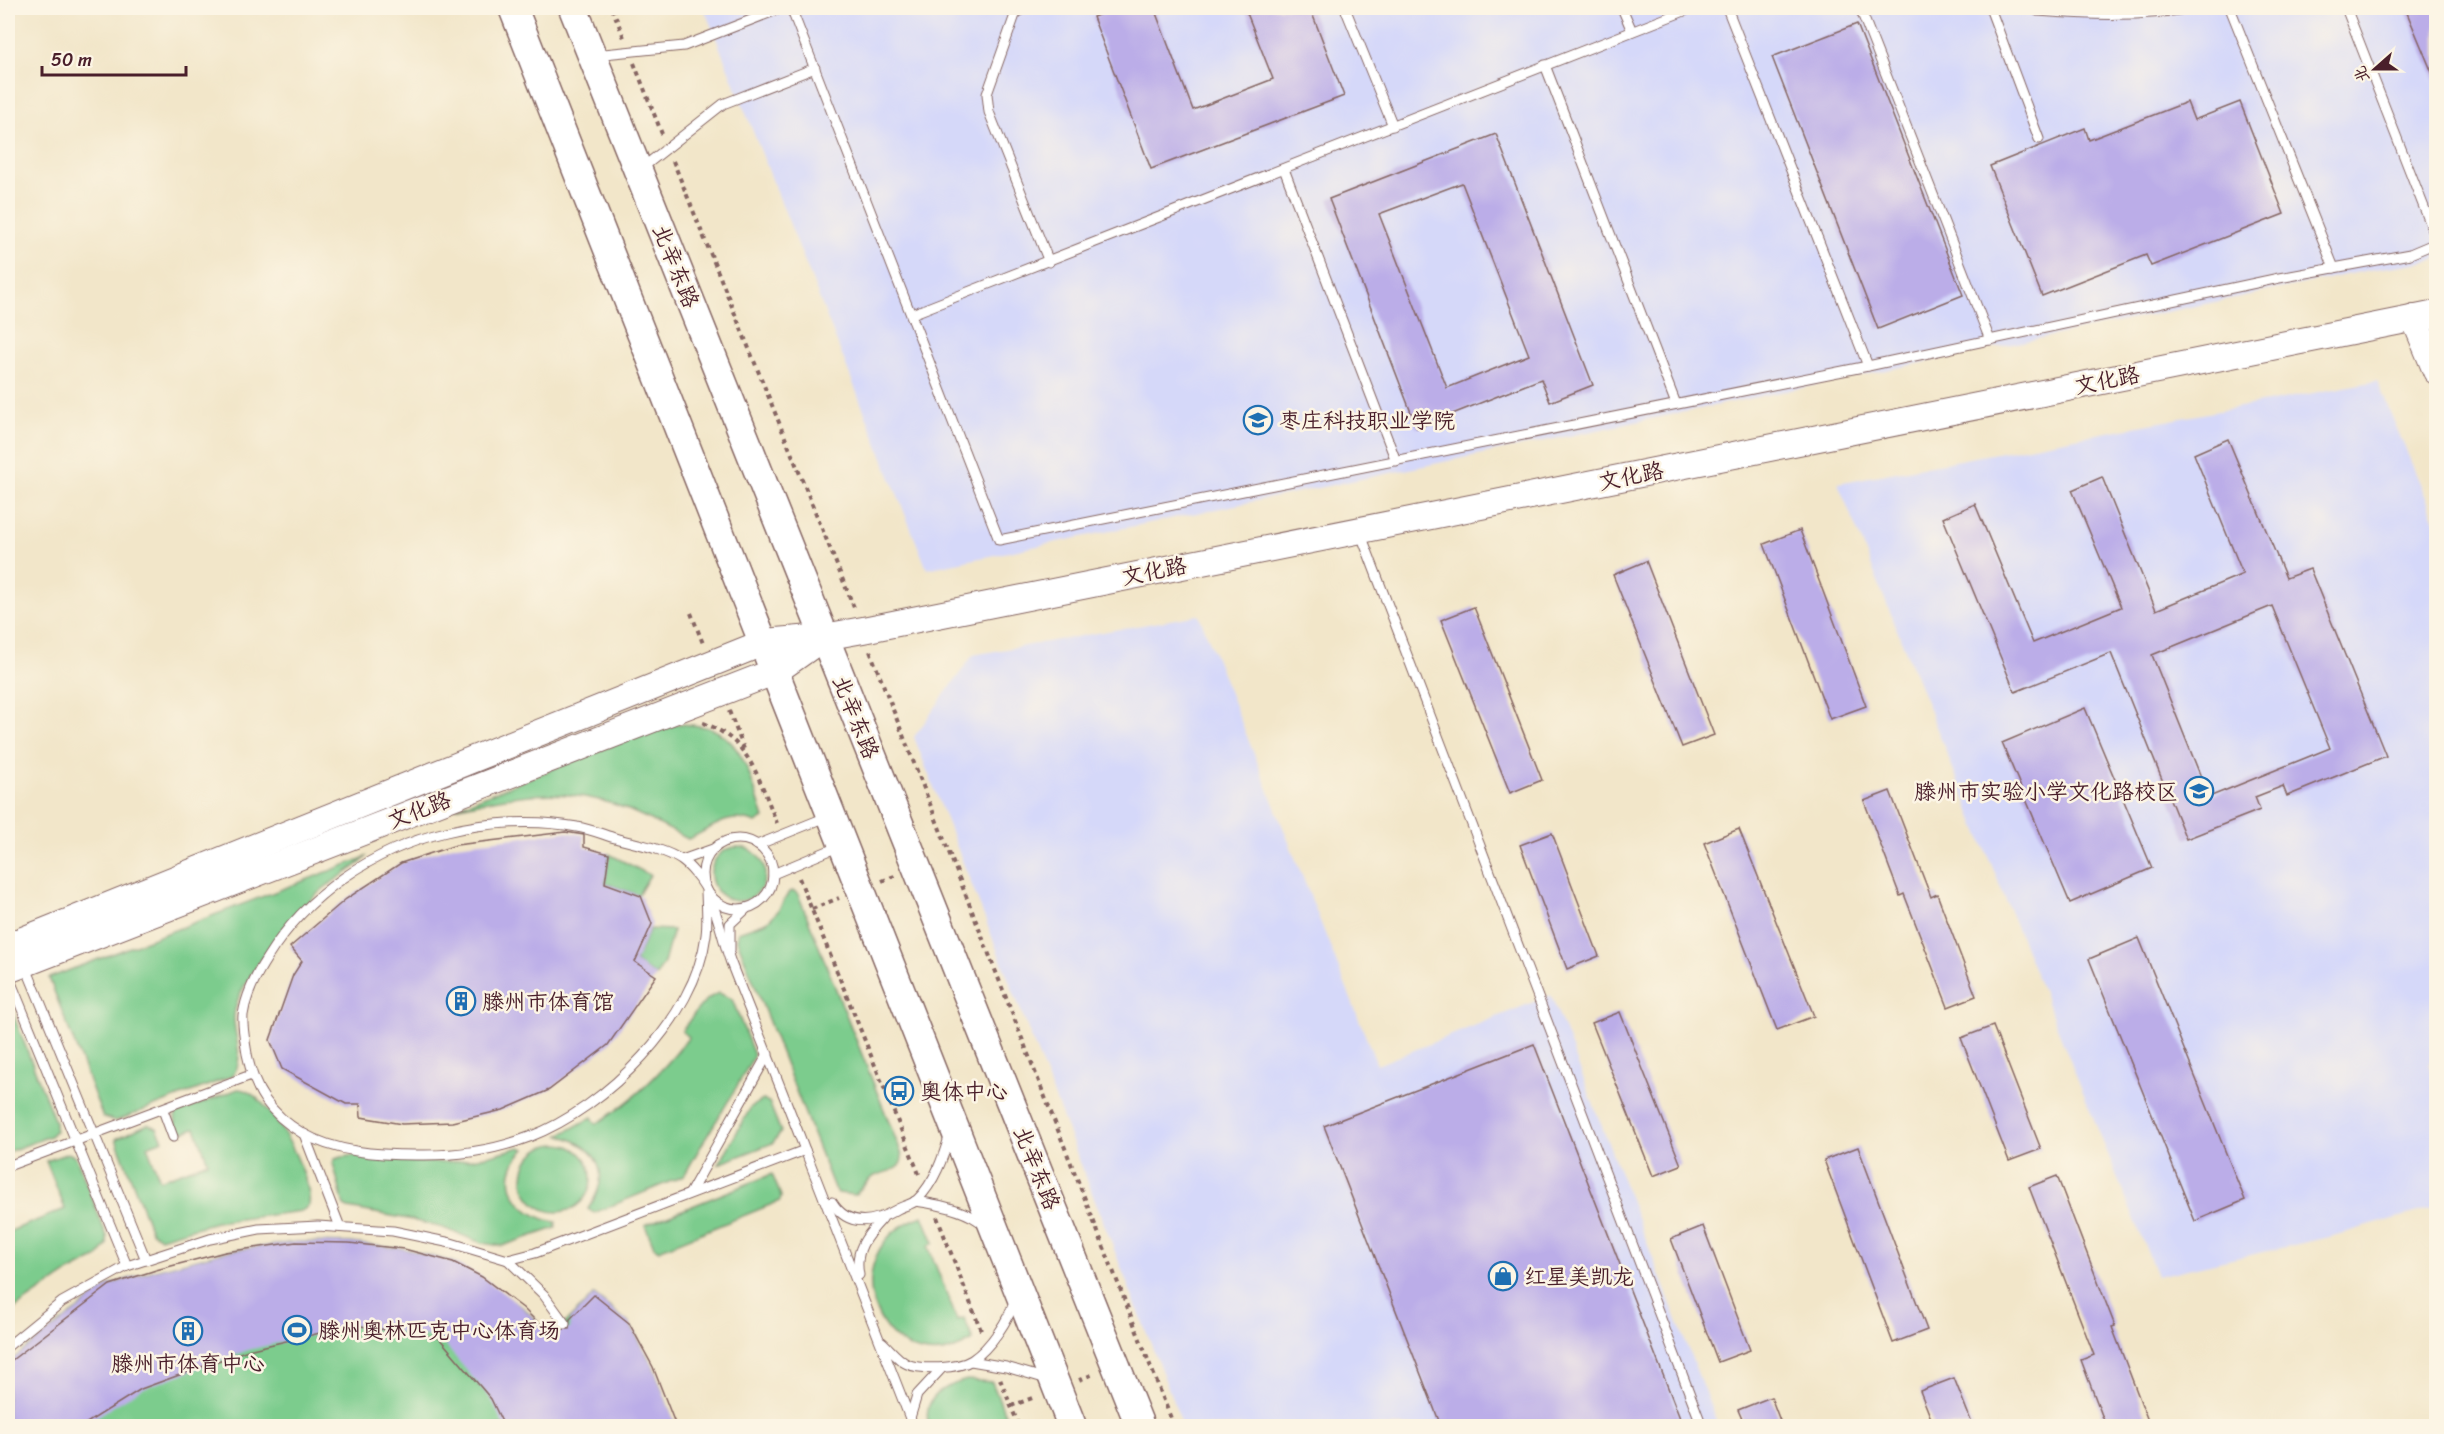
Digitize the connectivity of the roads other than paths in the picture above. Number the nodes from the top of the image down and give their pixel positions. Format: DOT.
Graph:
graph roads {
  1 [pos="513,8"];
  2 [pos="573,8"];
  3 [pos="782,8"];
  4 [pos="791,8"];
  5 [pos="1022,8"];
  6 [pos="1345,8"];
  7 [pos="1622,8"];
  8 [pos="1692,8"];
  9 [pos="1727,8"];
  10 [pos="1860,8"];
  11 [pos="1990,8"];
  12 [pos="2032,8"];
  13 [pos="2191,8"];
  14 [pos="2230,8"];
  15 [pos="2346,8"];
  16 [pos="1632,31"];
  17 [pos="592,55"];
  18 [pos="1545,65"];
  19 [pos="815,68"];
  20 [pos="1393,126"];
  21 [pos="2039,139"];
  22 [pos="1284,169"];
  23 [pos="638,171"];
  24 [pos="2436,238"];
  25 [pos="2436,243"];
  26 [pos="1049,262"];
  27 [pos="2334,268"];
  28 [pos="912,314"];
  29 [pos="2425,316"];
  30 [pos="1990,340"];
  31 [pos="1868,366"];
  32 [pos="2436,370"];
  33 [pos="1676,404"];
  34 [pos="1396,461"];
  35 [pos="1360,530"];
  36 [pos="824,637"];
  37 [pos="765,642"];
  38 [pos="776,671"];
  39 [pos="832,815"];
  40 [pos="757,845"];
  41 [pos="843,845"];
  42 [pos="713,849"];
  43 [pos="682,860"];
  44 [pos="773,874"];
  45 [pos="706,888"];
  46 [pos="748,908"];
  47 [pos="730,960"];
  48 [pos="12,964"];
  49 [pos="768,1054"];
  50 [pos="251,1075"];
  51 [pos="163,1110"];
  52 [pos="953,1123"];
  53 [pos="96,1134"];
  54 [pos="303,1134"];
  55 [pos="173,1137"];
  56 [pos="78,1141"];
  57 [pos="805,1150"];
  58 [pos="8,1166"];
  59 [pos="820,1184"];
  60 [pos="690,1193"];
  61 [pos="915,1201"];
  62 [pos="882,1219"];
  63 [pos="339,1227"];
  64 [pos="997,1237"];
  65 [pos="146,1260"];
  66 [pos="508,1260"];
  67 [pos="127,1266"];
  68 [pos="1018,1289"];
  69 [pos="863,1294"];
  70 [pos="565,1324"];
  71 [pos="880,1340"];
  72 [pos="8,1346"];
  73 [pos="971,1361"];
  74 [pos="942,1368"];
  75 [pos="1054,1381"];
  76 [pos="912,1422"];
  77 [pos="1072,1426"];
  78 [pos="1140,1426"];
  79 [pos="1702,1426"];
  1 -- 37 [label="main road"];
  2 -- 17 [label="main road, 北辛东路"];
  3 -- 17 [label="lane"];
  4 -- 19 [label="lane"];
  5 -- 26 [label="lane"];
  6 -- 20 [label="lane"];
  7 -- 16 [label="lane"];
  8 -- 16 [label="lane"];
  9 -- 31 [label="lane"];
  10 -- 30 [label="lane"];
  11 -- 21 [label="lane"];
  12 -- 13 [label="lane"];
  14 -- 27 [label="lane"];
  15 -- 24 [label="lane"];
  16 -- 18 [label="lane"];
  17 -- 23 [label="main road, 北辛东路"];
  18 -- 20 [label="lane"];
  18 -- 33 [label="lane"];
  19 -- 23 [label="lane"];
  19 -- 28 [label="lane"];
  20 -- 22 [label="lane"];
  22 -- 26 [label="lane"];
  22 -- 34 [label="lane"];
  23 -- 36 [label="main road, 北辛东路"];
  25 -- 27 [label="lane"];
  26 -- 28 [label="lane"];
  27 -- 30 [label="lane"];
  28 -- 34 [label="lane"];
  29 -- 32 [label="street"];
  29 -- 35 [label="street, 文化路"];
  30 -- 31 [label="lane"];
  31 -- 33 [label="lane"];
  33 -- 34 [label="lane"];
  35 -- 36 [label="street, 文化路"];
  35 -- 79 [label="lane"];
  36 -- 37 [label="street, 文化路"];
  36 -- 38 [label="street, 文化路"];
  36 -- 78 [label="main road, 北辛东路"];
  37 -- 38 [label="main road"];
  37 -- 48 [label="street, 文化路"];
  38 -- 39 [label="main road"];
  38 -- 48 [label="street, 文化路"];
  39 -- 40 [label="lane"];
  39 -- 41 [label="main road"];
  40 -- 42 [label="lane"];
  40 -- 44 [label="lane"];
  41 -- 44 [label="lane"];
  41 -- 52 [label="main road"];
  42 -- 43 [label="lane"];
  42 -- 45 [label="lane"];
  43 -- 45 [label="lane"];
  43 -- 50 [label="lane"];
  44 -- 46 [label="lane"];
  45 -- 46 [label="lane"];
  45 -- 47 [label="lane"];
  45 -- 54 [label="lane"];
  46 -- 47 [label="lane"];
  47 -- 49 [label="lane"];
  48 -- 53 [label="lane"];
  48 -- 56 [label="lane"];
  49 -- 57 [label="lane"];
  49 -- 60 [label="lane"];
  50 -- 51 [label="lane"];
  50 -- 54 [label="lane"];
  51 -- 53 [label="lane"];
  51 -- 55 [label="lane"];
  52 -- 61 [label="lane"];
  52 -- 64 [label="main road"];
  53 -- 56 [label="lane"];
  53 -- 65 [label="lane"];
  54 -- 63 [label="lane"];
  56 -- 58 [label="lane"];
  56 -- 67 [label="lane"];
  57 -- 59 [label="lane"];
  57 -- 60 [label="lane"];
  59 -- 62 [label="lane"];
  59 -- 69 [label="lane"];
  60 -- 66 [label="lane"];
  61 -- 62 [label="lane"];
  61 -- 64 [label="lane"];
  62 -- 69 [label="lane"];
  63 -- 65 [label="lane"];
  63 -- 66 [label="lane"];
  64 -- 68 [label="main road"];
  65 -- 67 [label="lane"];
  66 -- 70 [label="lane"];
  67 -- 72 [label="lane"];
  68 -- 73 [label="lane"];
  68 -- 75 [label="main road"];
  69 -- 71 [label="lane"];
  71 -- 74 [label="lane"];
  71 -- 76 [label="lane"];
  73 -- 74 [label="lane"];
  73 -- 75 [label="lane"];
  74 -- 76 [label="lane"];
  75 -- 77 [label="main road"];
}
